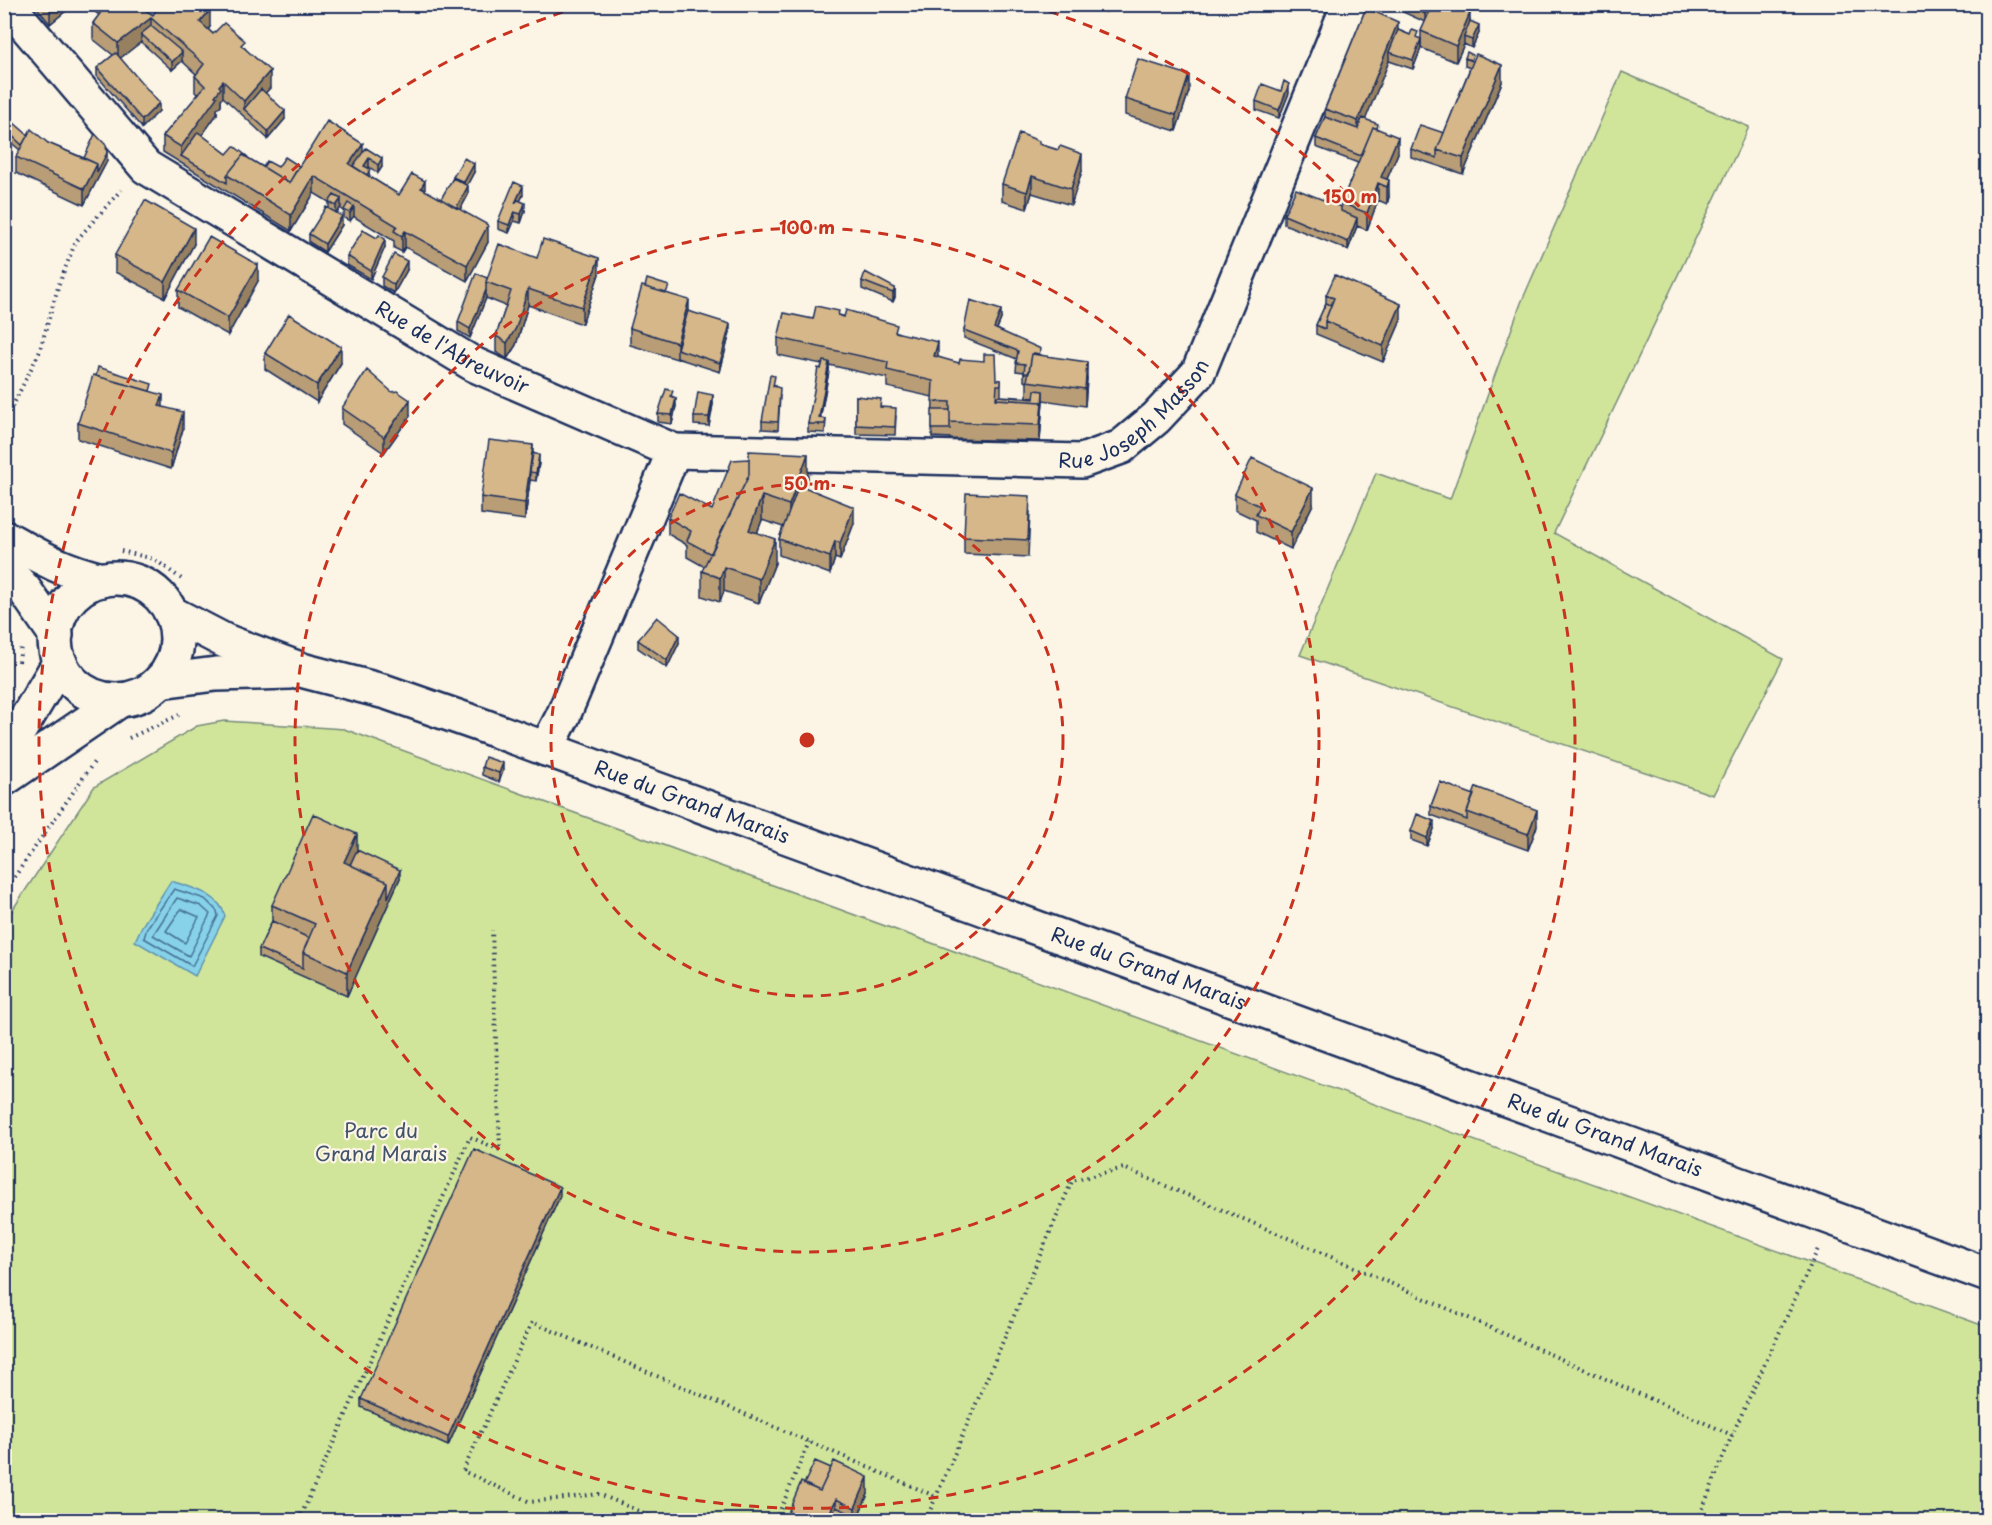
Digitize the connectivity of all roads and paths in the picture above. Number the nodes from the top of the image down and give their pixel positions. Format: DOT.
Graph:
graph roads {
  1 [pos="7,4"];
  2 [pos="1349,4"];
  3 [pos="146,167"];
  4 [pos="4,423"];
  5 [pos="674,452"];
  6 [pos="4,537"];
  7 [pos="4,567"];
  8 [pos="102,580"];
  9 [pos="171,613"];
  10 [pos="58,648"];
  11 [pos="305,671"];
  12 [pos="160,681"];
  13 [pos="120,700"];
  14 [pos="183,713"];
  15 [pos="123,741"];
  16 [pos="546,749"];
  17 [pos="4,756"];
  18 [pos="96,759"];
  19 [pos="4,779"];
  20 [pos="4,892"];
  21 [pos="492,930"];
  22 [pos="1832,1218"];
  23 [pos="1988,1275"];
  24 [pos="1732,1436"];
  25 [pos="809,1442"];
  26 [pos="937,1497"];
  27 [pos="1698,1520"];
  28 [pos="299,1521"];
  29 [pos="660,1521"];
  30 [pos="776,1521"];
  31 [pos="926,1521"];
  1 -- 3 [label="street, Rue de l'Abreuvoir"];
  2 -- 5 [label="street, Rue Joseph Masson"];
  3 -- 4 [label="path"];
  3 -- 5 [label="street, Rue de l'Abreuvoir"];
  5 -- 16 [label="street"];
  6 -- 8 [label="street"];
  7 -- 10 [label="street"];
  8 -- 9 [label="street"];
  8 -- 10 [label="street"];
  9 -- 11 [label="street, Rue du Grand Marais"];
  9 -- 12 [label="street"];
  10 -- 13 [label="street"];
  10 -- 17 [label="street"];
  11 -- 12 [label="street, Rue du Grand Marais"];
  11 -- 16 [label="street, Rue du Grand Marais"];
  12 -- 13 [label="street"];
  13 -- 19 [label="street"];
  14 -- 15 [label="path"];
  16 -- 22 [label="street, Rue du Grand Marais"];
  18 -- 20 [label="path"];
  21 -- 28 [label="path"];
  22 -- 23 [label="street, Rue du Grand Marais"];
  22 -- 24 [label="path"];
  24 -- 26 [label="path"];
  24 -- 27 [label="path"];
  25 -- 26 [label="path"];
  25 -- 29 [label="path"];
  25 -- 30 [label="path"];
  26 -- 31 [label="path"];
}
